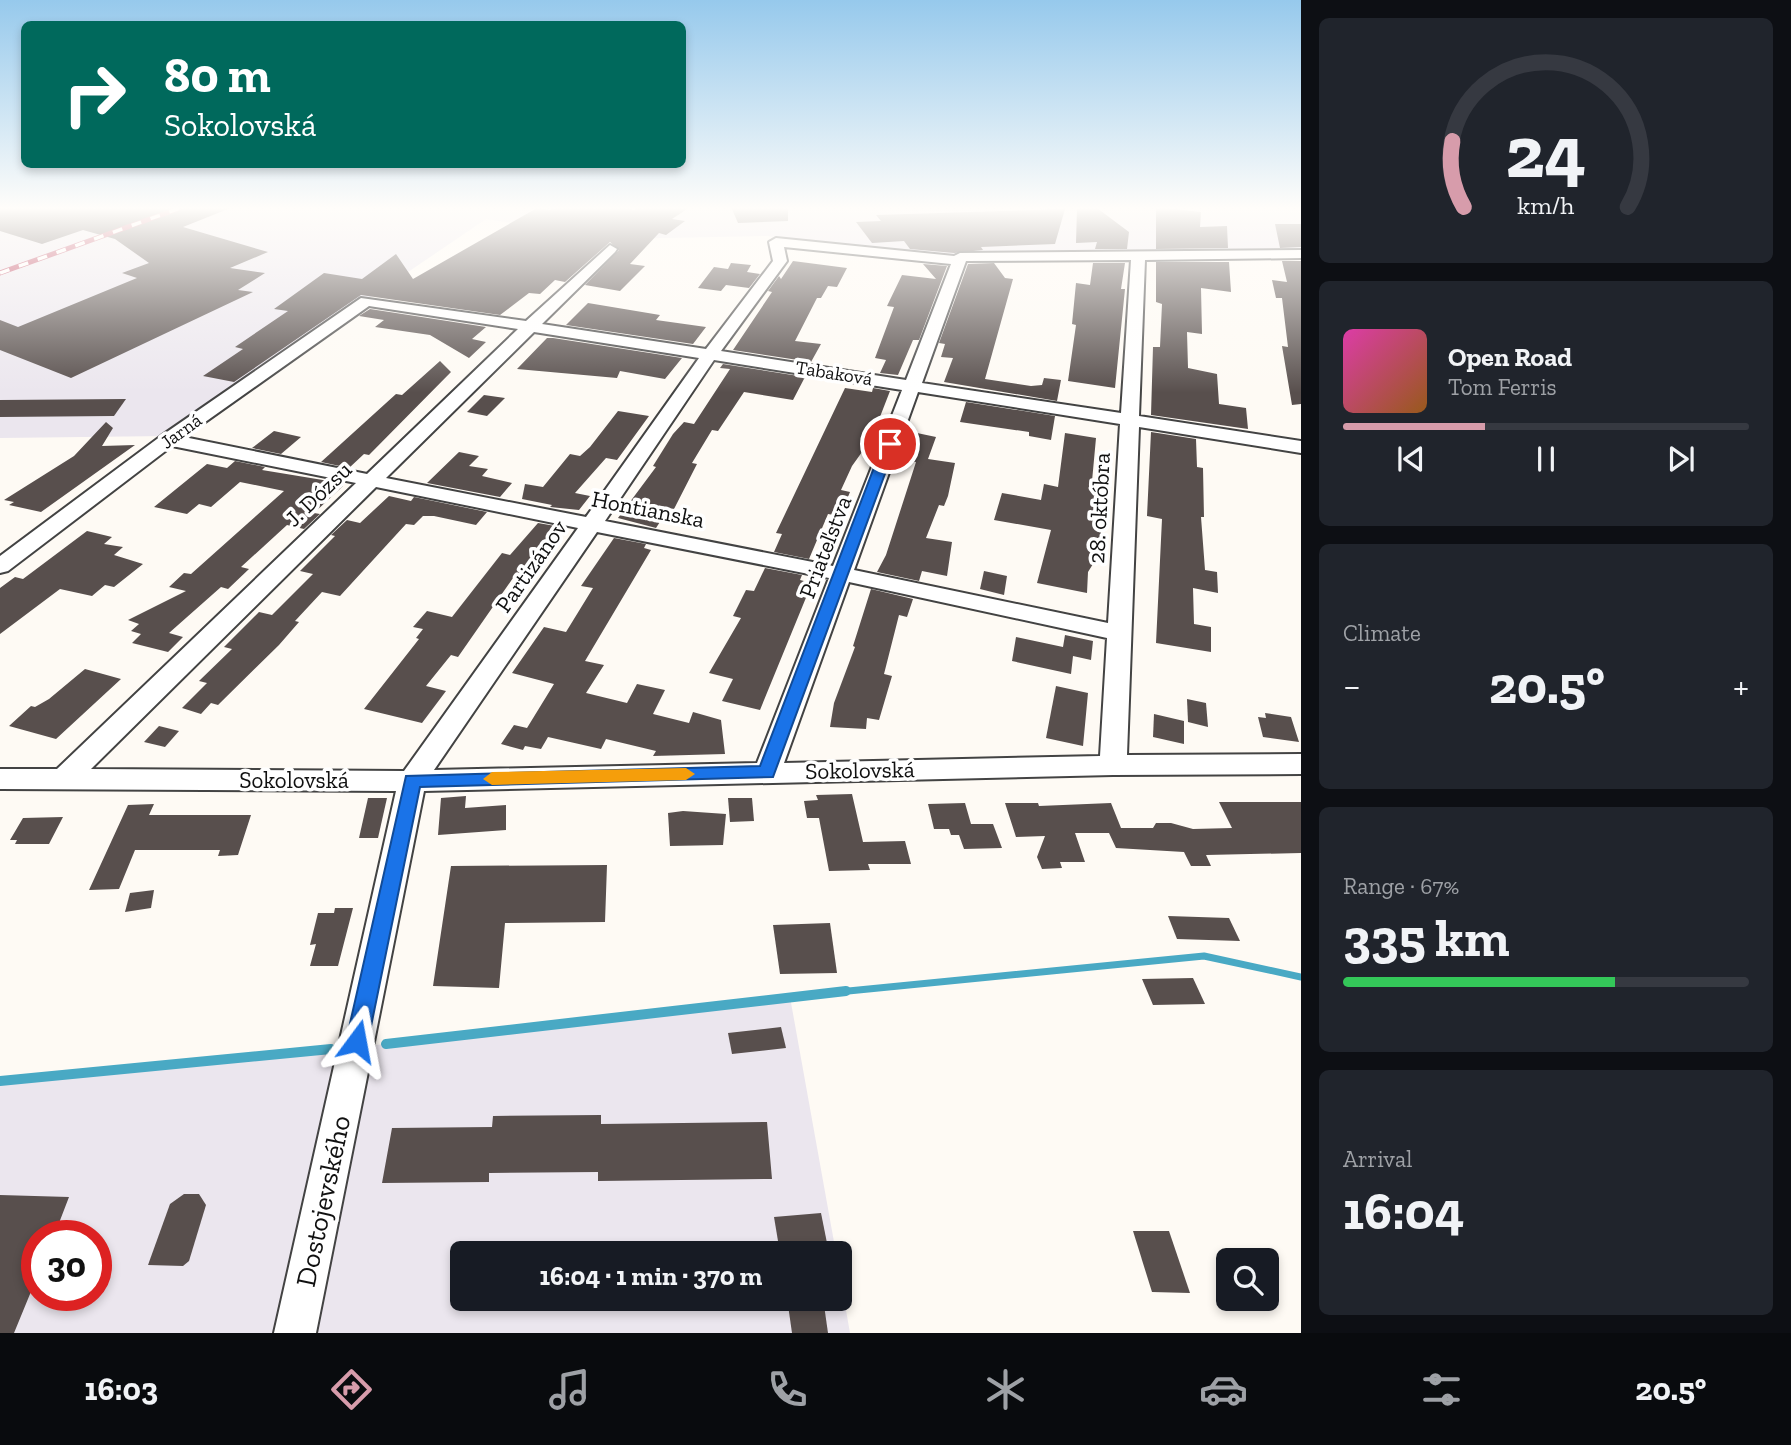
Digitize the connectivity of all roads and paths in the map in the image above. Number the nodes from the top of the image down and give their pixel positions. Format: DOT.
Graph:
graph roads {
  1 [pos="589,269"];
  2 [pos="774,269"];
  3 [pos="956,269"];
  4 [pos="1137,269"];
  5 [pos="366,301"];
  6 [pos="529,326"];
  7 [pos="710,354"];
  8 [pos="912,385"];
  9 [pos="1130,420"];
  10 [pos="168,440"];
  11 [pos="1301,447"];
  12 [pos="370,480"];
  13 [pos="590,525"];
  14 [pos="0,566"];
  15 [pos="841,574"];
  16 [pos="1118,633"];
  17 [pos="1301,764"];
  18 [pos="1114,765"];
  19 [pos="767,772"];
  20 [pos="0,779"];
  21 [pos="64,779"];
  22 [pos="412,781"];
  23 [pos="295,1333"];
  1 -- 6 [label="street, J. Dózsu"];
  2 -- 7 [label="street, Partizánov"];
  3 -- 8 [label="street, Priateľstva"];
  4 -- 9 [label="street, 28. októbra"];
  5 -- 6 [label="street, Tabaková"];
  5 -- 10 [label="street, Jarná"];
  6 -- 7 [label="street, Tabaková"];
  6 -- 12 [label="street, J. Dózsu"];
  7 -- 8 [label="street, Tabaková"];
  7 -- 13 [label="street, Partizánov"];
  8 -- 9 [label="street, Tabaková"];
  8 -- 15 [label="street, Priateľstva"];
  9 -- 11 [label="street, Tabaková"];
  9 -- 16 [label="street, 28. októbra"];
  10 -- 12 [label="street, Hontianska"];
  10 -- 14 [label="street, Jarná"];
  12 -- 13 [label="street, Hontianska"];
  12 -- 21 [label="street, J. Dózsu"];
  13 -- 15 [label="street, Hontianska"];
  13 -- 22 [label="street, Partizánov"];
  15 -- 16 [label="street, Hontianska"];
  15 -- 19 [label="street, Priateľstva"];
  16 -- 18 [label="street, 28. októbra"];
  17 -- 18 [label="street, Sokolovská"];
  18 -- 19 [label="street, Sokolovská"];
  19 -- 22 [label="street, Sokolovská"];
  20 -- 21 [label="street, Sokolovská"];
  21 -- 22 [label="street, Sokolovská"];
  22 -- 23 [label="street, Dostojevského"];
}
